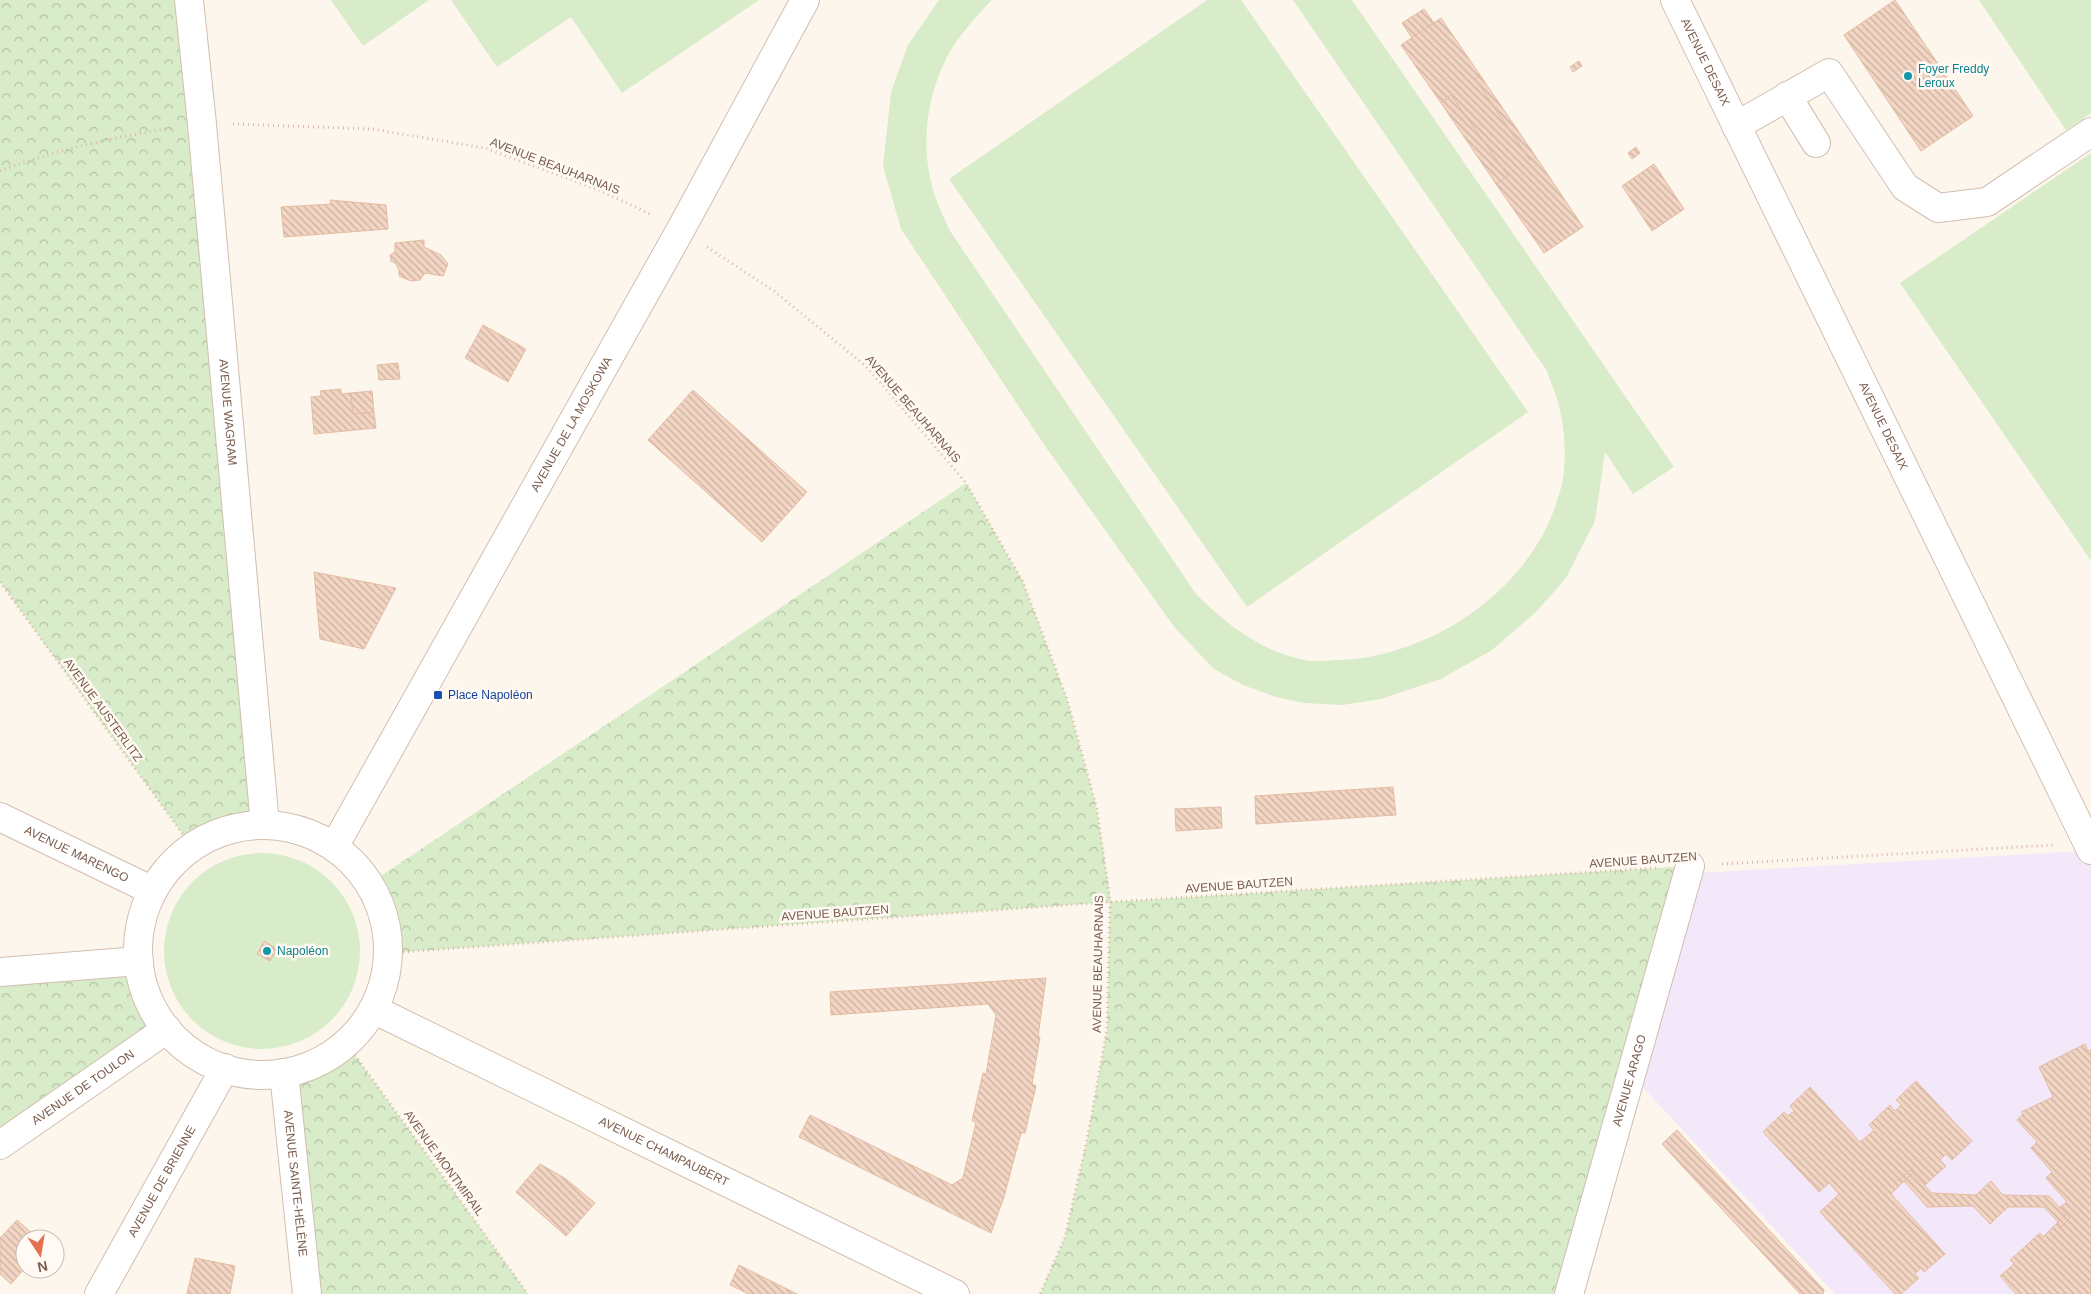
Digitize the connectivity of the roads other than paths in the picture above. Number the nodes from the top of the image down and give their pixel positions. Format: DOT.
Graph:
graph roads {
  1 [pos="189,0"];
  2 [pos="805,0"];
  3 [pos="1677,1"];
  4 [pos="1787,96"];
  5 [pos="1736,126"];
  6 [pos="2091,132"];
  7 [pos="1816,144"];
  8 [pos="0,817"];
  9 [pos="265,825"];
  10 [pos="334,847"];
  11 [pos="2089,847"];
  12 [pos="1690,866"];
  13 [pos="153,891"];
  14 [pos="139,961"];
  15 [pos="0,972"];
  16 [pos="374,1009"];
  17 [pos="167,1029"];
  18 [pos="225,1068"];
  19 [pos="284,1073"];
  20 [pos="0,1145"];
  21 [pos="99,1294"];
  22 [pos="307,1294"];
  23 [pos="955,1294"];
  24 [pos="1569,1294"];
  1 -- 9 [label="street, AVENUE WAGRAM"];
  2 -- 10 [label="street, AVENUE DE LA MOSKOWA"];
  3 -- 5 [label="street, AVENUE DESAIX"];
  4 -- 5 [label="street"];
  4 -- 6 [label="street"];
  4 -- 7 [label="street"];
  5 -- 11 [label="street, AVENUE DESAIX"];
  8 -- 13 [label="street, AVENUE MARENGO"];
  9 -- 10 [label="street"];
  9 -- 13 [label="street"];
  10 -- 16 [label="street"];
  12 -- 24 [label="street, AVENUE ARAGO"];
  13 -- 14 [label="street"];
  14 -- 15 [label="street"];
  14 -- 17 [label="street"];
  16 -- 19 [label="street"];
  16 -- 23 [label="street, AVENUE CHAMPAUBERT"];
  17 -- 18 [label="street"];
  17 -- 20 [label="street, AVENUE DE TOULON"];
  18 -- 19 [label="street"];
  18 -- 21 [label="street, AVENUE DE BRIENNE"];
  19 -- 22 [label="street, AVENUE SAINTE-HÉLÈNE"];
}
